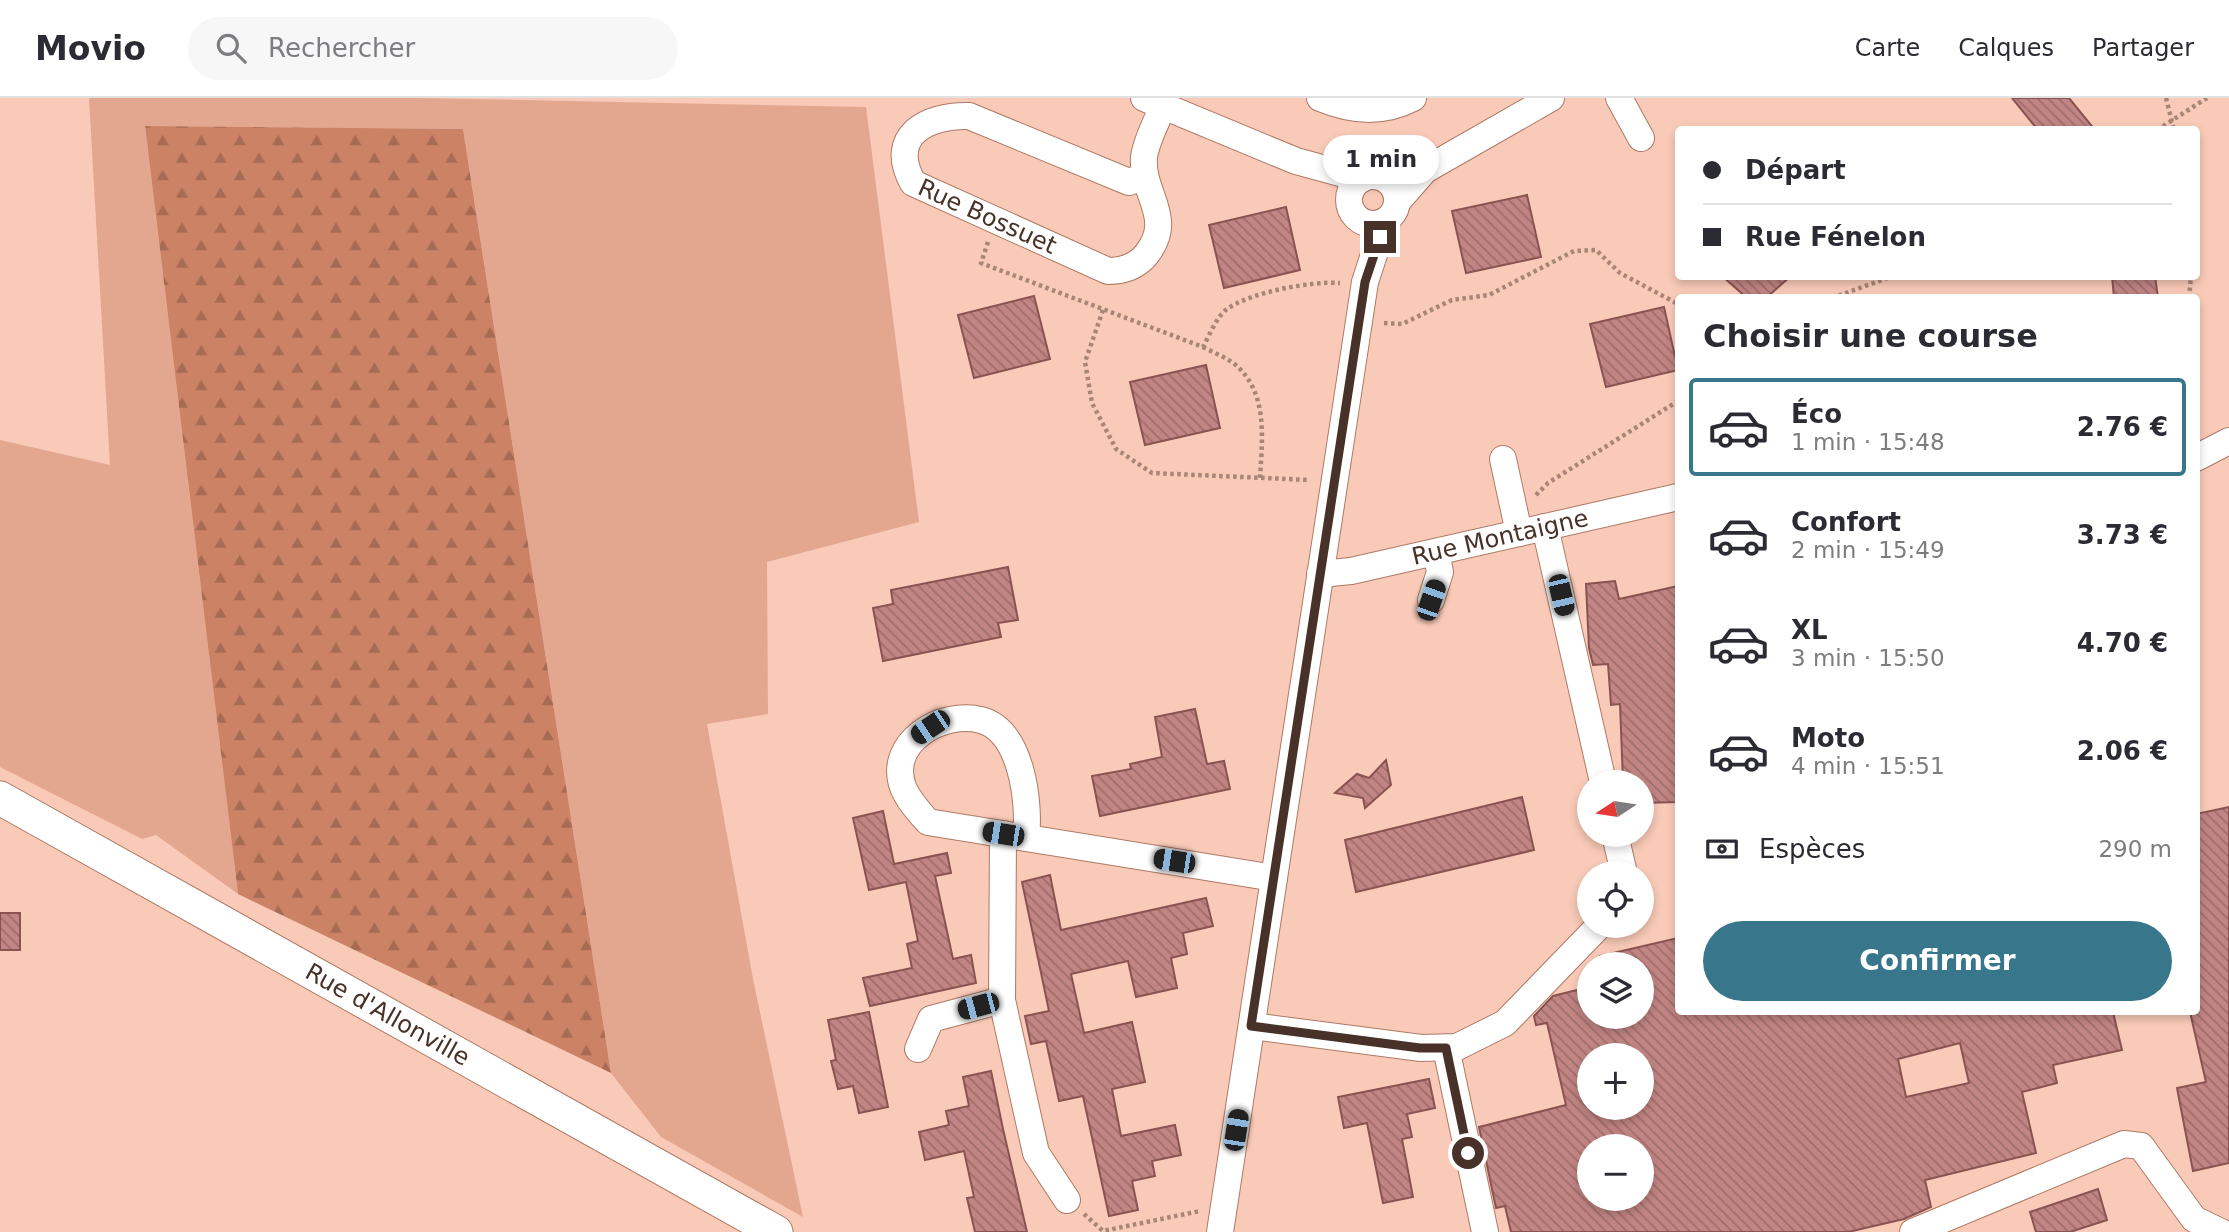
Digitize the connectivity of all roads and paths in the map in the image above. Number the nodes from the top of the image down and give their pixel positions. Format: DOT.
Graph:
graph roads {
  1 [pos="1320,98"];
  2 [pos="1413,98"];
  3 [pos="1551,98"];
  4 [pos="1619,98"];
  5 [pos="2165,98"];
  6 [pos="2207,98"];
  7 [pos="1164,103"];
  8 [pos="2173,120"];
  9 [pos="2163,126"];
  10 [pos="2174,126"];
  11 [pos="1641,138"];
  12 [pos="1145,176"];
  13 [pos="1374,201"];
  14 [pos="995,220"];
  15 [pos="1367,275"];
  16 [pos="1882,280"];
  17 [pos="1843,294"];
  18 [pos="1675,302"];
  19 [pos="1103,310"];
  20 [pos="1359,321"];
  21 [pos="1203,347"];
  22 [pos="1675,403"];
  23 [pos="2229,441"];
  24 [pos="2200,456"];
  25 [pos="1503,459"];
  26 [pos="1260,478"];
  27 [pos="1335,481"];
  28 [pos="1675,498"];
  29 [pos="1517,523"];
  30 [pos="1545,527"];
  31 [pos="1436,552"];
  32 [pos="1320,574"];
  33 [pos="1431,600"];
  34 [pos="1601,770"];
  35 [pos="0,798"];
  36 [pos="1014,836"];
  37 [pos="1274,878"];
  38 [pos="1586,938"];
  39 [pos="1002,1000"];
  40 [pos="1251,1026"];
  41 [pos="1446,1048"];
  42 [pos="918,1049"];
  43 [pos="1067,1200"];
  44 [pos="1222,1220"];
  45 [pos="776,1232"];
  46 [pos="1485,1232"];
  47 [pos="1913,1232"];
  48 [pos="2221,1232"];
  1 -- 2 [label="street"];
  3 -- 13 [label="street"];
  4 -- 11 [label="street"];
  5 -- 8 [label="path"];
  6 -- 8 [label="path"];
  7 -- 12 [label="street, Rue Bossuet"];
  7 -- 13 [label="street"];
  8 -- 9 [label="path"];
  8 -- 10 [label="path"];
  12 -- 14 [label="street, Rue Bossuet"];
  12 -- 14 [label="street, Rue Bossuet"];
  13 -- 15 [label="street"];
  14 -- 19 [label="path"];
  15 -- 20 [label="street"];
  15 -- 21 [label="path"];
  16 -- 17 [label="path"];
  18 -- 20 [label="path"];
  19 -- 21 [label="path"];
  19 -- 26 [label="path"];
  20 -- 27 [label="street"];
  21 -- 26 [label="path"];
  22 -- 29 [label="path"];
  23 -- 24 [label="street"];
  25 -- 29 [label="street"];
  26 -- 27 [label="path"];
  27 -- 32 [label="street"];
  28 -- 30 [label="street, Rue Montaigne"];
  29 -- 30 [label="street, Rue Montaigne"];
  29 -- 31 [label="street, Rue Montaigne"];
  30 -- 34 [label="street"];
  31 -- 32 [label="street, Rue Montaigne"];
  31 -- 33 [label="street"];
  32 -- 37 [label="street"];
  35 -- 45 [label="main road, Rue d'Allonville"];
  36 -- 36 [label="street"];
  36 -- 37 [label="street"];
  36 -- 39 [label="street"];
  37 -- 40 [label="street"];
  38 -- 41 [label="street"];
  39 -- 42 [label="street"];
  39 -- 43 [label="street"];
  40 -- 41 [label="street"];
  40 -- 44 [label="street"];
  41 -- 46 [label="street"];
  43 -- 44 [label="path"];
  47 -- 48 [label="street"];
}
